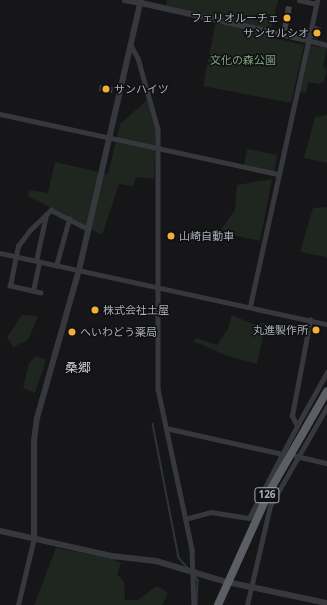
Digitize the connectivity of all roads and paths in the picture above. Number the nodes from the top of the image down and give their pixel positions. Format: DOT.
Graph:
graph roads {
  1 [pos="124,0"];
  2 [pos="300,0"];
  3 [pos="141,2"];
  4 [pos="316,2"];
  5 [pos="307,40"];
  6 [pos="131,45"];
  7 [pos="327,45"];
  8 [pos="0,114"];
  9 [pos="110,137"];
  10 [pos="159,148"];
  11 [pos="278,174"];
  12 [pos="46,215"];
  13 [pos="69,219"];
  14 [pos="88,229"];
  15 [pos="0,254"];
  16 [pos="16,257"];
  17 [pos="37,262"];
  18 [pos="56,266"];
  19 [pos="78,270"];
  20 [pos="158,287"];
  21 [pos="33,291"];
  22 [pos="41,293"];
  23 [pos="250,306"];
  24 [pos="310,320"];
  25 [pos="327,324"];
  26 [pos="327,372"];
  27 [pos="327,391"];
  28 [pos="327,407"];
  29 [pos="296,426"];
  30 [pos="166,428"];
  31 [pos="282,454"];
  32 [pos="296,456"];
  33 [pos="327,463"];
  34 [pos="185,519"];
  35 [pos="0,531"];
  36 [pos="34,538"];
  37 [pos="194,573"];
  38 [pos="227,582"];
  39 [pos="251,587"];
  40 [pos="327,603"];
  41 [pos="18,605"];
  42 [pos="194,605"];
  43 [pos="218,605"];
  44 [pos="247,605"];
  1 -- 3 [label="street"];
  2 -- 4 [label="street"];
  3 -- 5 [label="street"];
  3 -- 6 [label="street"];
  4 -- 5 [label="street"];
  5 -- 7 [label="street"];
  5 -- 11 [label="street"];
  6 -- 9 [label="street"];
  6 -- 10 [label="street"];
  8 -- 9 [label="street"];
  9 -- 10 [label="street"];
  9 -- 14 [label="street"];
  10 -- 11 [label="street"];
  10 -- 20 [label="street"];
  11 -- 23 [label="street"];
  12 -- 13 [label="street"];
  12 -- 16 [label="street"];
  12 -- 17 [label="street"];
  13 -- 14 [label="street"];
  13 -- 18 [label="street"];
  14 -- 19 [label="street"];
  15 -- 16 [label="street"];
  16 -- 17 [label="street"];
  16 -- 21 [label="street"];
  17 -- 18 [label="street"];
  17 -- 21 [label="street"];
  18 -- 19 [label="street"];
  19 -- 20 [label="street"];
  19 -- 36 [label="street"];
  20 -- 23 [label="street"];
  20 -- 30 [label="street"];
  21 -- 22 [label="street"];
  23 -- 24 [label="street"];
  24 -- 25 [label="street"];
  24 -- 29 [label="street"];
  26 -- 29 [label="street"];
  27 -- 38 [label="highway, 126"];
  28 -- 32 [label="street"];
  29 -- 31 [label="street"];
  30 -- 31 [label="street"];
  30 -- 34 [label="street"];
  31 -- 34 [label="street"];
  32 -- 33 [label="street"];
  32 -- 39 [label="street"];
  34 -- 37 [label="street"];
  35 -- 36 [label="street"];
  36 -- 37 [label="street"];
  36 -- 41 [label="street"];
  37 -- 38 [label="street"];
  37 -- 42 [label="street"];
  38 -- 39 [label="street"];
  38 -- 43 [label="highway, 126"];
  39 -- 40 [label="street"];
  39 -- 44 [label="street"];
}
